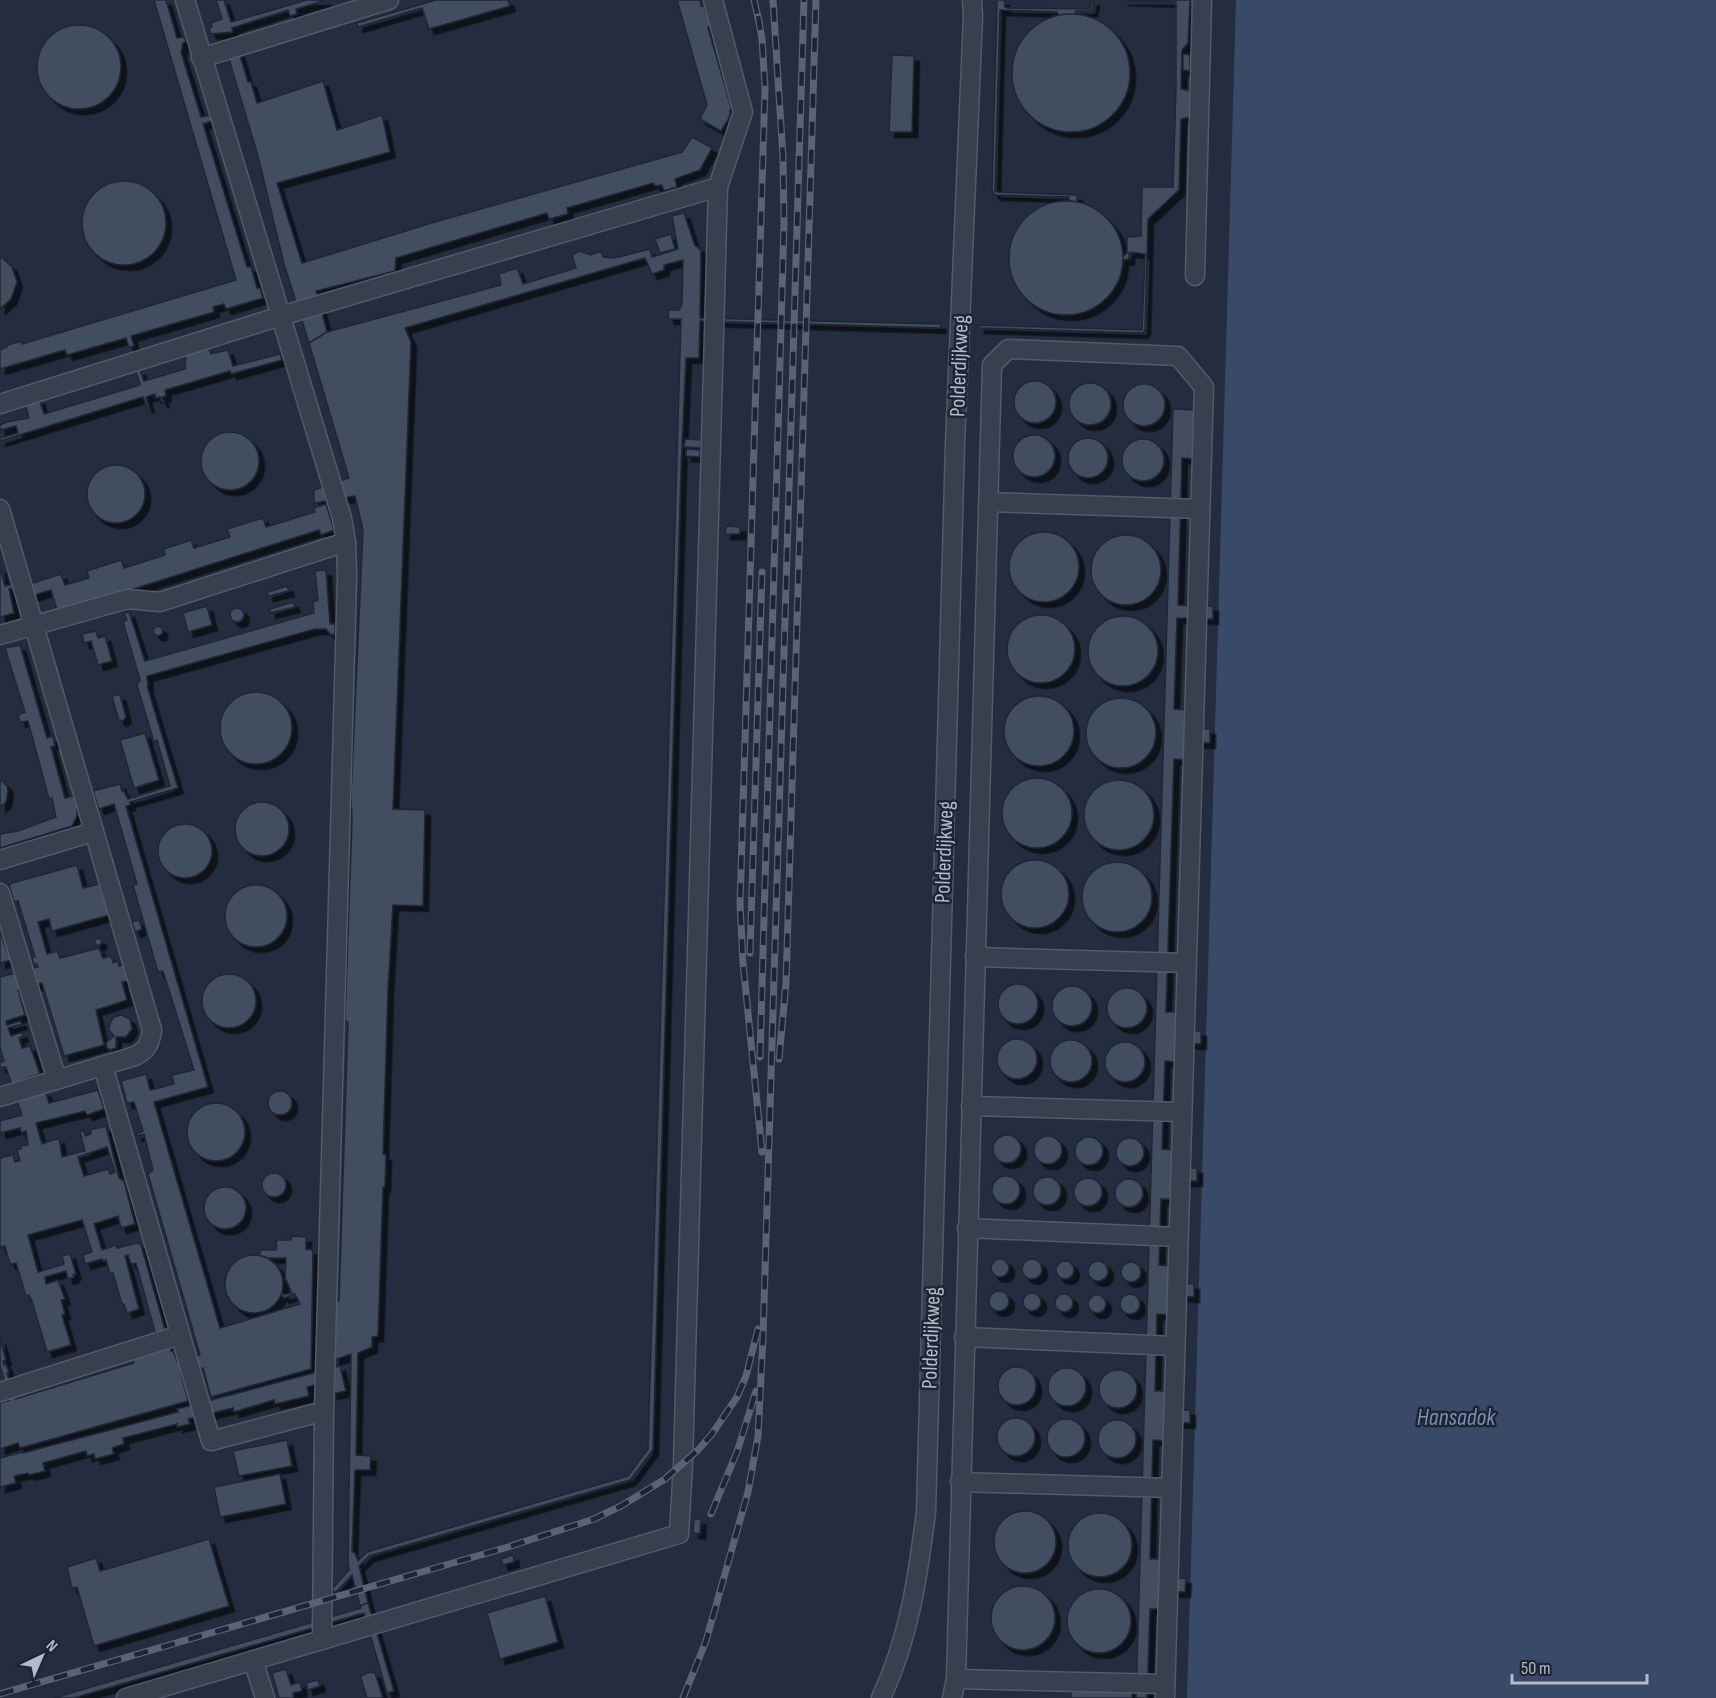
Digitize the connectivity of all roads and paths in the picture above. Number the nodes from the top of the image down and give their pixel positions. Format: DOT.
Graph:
graph roads {
  1 [pos="185,0"];
  2 [pos="389,0"];
  3 [pos="712,0"];
  4 [pos="972,0"];
  5 [pos="1202,0"];
  6 [pos="201,58"];
  7 [pos="718,188"];
  8 [pos="1195,276"];
  9 [pos="281,316"];
  10 [pos="0,404"];
  11 [pos="989,502"];
  12 [pos="0,509"];
  13 [pos="1200,509"];
  14 [pos="346,542"];
  15 [pos="33,625"];
  16 [pos="0,635"];
  17 [pos="93,832"];
  18 [pos="0,860"];
  19 [pos="0,893"];
  20 [pos="975,957"];
  21 [pos="1186,963"];
  22 [pos="103,1066"];
  23 [pos="57,1080"];
  24 [pos="0,1097"];
  25 [pos="970,1106"];
  26 [pos="1182,1112"];
  27 [pos="967,1228"];
  28 [pos="1178,1237"];
  29 [pos="180,1335"];
  30 [pos="964,1337"];
  31 [pos="1175,1346"];
  32 [pos="0,1392"];
  33 [pos="324,1411"];
  34 [pos="960,1482"];
  35 [pos="1171,1488"];
  36 [pos="322,1640"];
  37 [pos="253,1660"];
  38 [pos="956,1679"];
  39 [pos="1165,1691"];
  40 [pos="126,1698"];
  41 [pos="265,1698"];
  42 [pos="881,1698"];
  43 [pos="952,1698"];
  1 -- 6 [label="street"];
  2 -- 6 [label="street"];
  3 -- 7 [label="street"];
  4 -- 42 [label="street, Polderdijkweg"];
  5 -- 8 [label="street"];
  6 -- 9 [label="street"];
  7 -- 9 [label="street"];
  7 -- 36 [label="street"];
  9 -- 10 [label="street"];
  9 -- 14 [label="street"];
  11 -- 13 [label="street"];
  11 -- 13 [label="street"];
  11 -- 20 [label="street"];
  12 -- 15 [label="street"];
  13 -- 21 [label="street"];
  14 -- 15 [label="street"];
  14 -- 33 [label="street"];
  15 -- 16 [label="street"];
  15 -- 17 [label="street"];
  17 -- 18 [label="street"];
  17 -- 22 [label="street"];
  19 -- 23 [label="street"];
  20 -- 21 [label="street"];
  20 -- 25 [label="street"];
  21 -- 26 [label="street"];
  22 -- 23 [label="street"];
  22 -- 29 [label="street"];
  23 -- 24 [label="street"];
  25 -- 26 [label="street"];
  25 -- 27 [label="street"];
  26 -- 28 [label="street"];
  27 -- 28 [label="street"];
  27 -- 30 [label="street"];
  28 -- 31 [label="street"];
  29 -- 32 [label="street"];
  29 -- 33 [label="street"];
  30 -- 31 [label="street"];
  30 -- 34 [label="street"];
  31 -- 35 [label="street"];
  33 -- 36 [label="street"];
  34 -- 35 [label="street"];
  34 -- 38 [label="street"];
  35 -- 39 [label="street"];
  36 -- 37 [label="street"];
  37 -- 40 [label="street"];
  37 -- 41 [label="street"];
  38 -- 39 [label="street"];
  38 -- 43 [label="street"];
}
